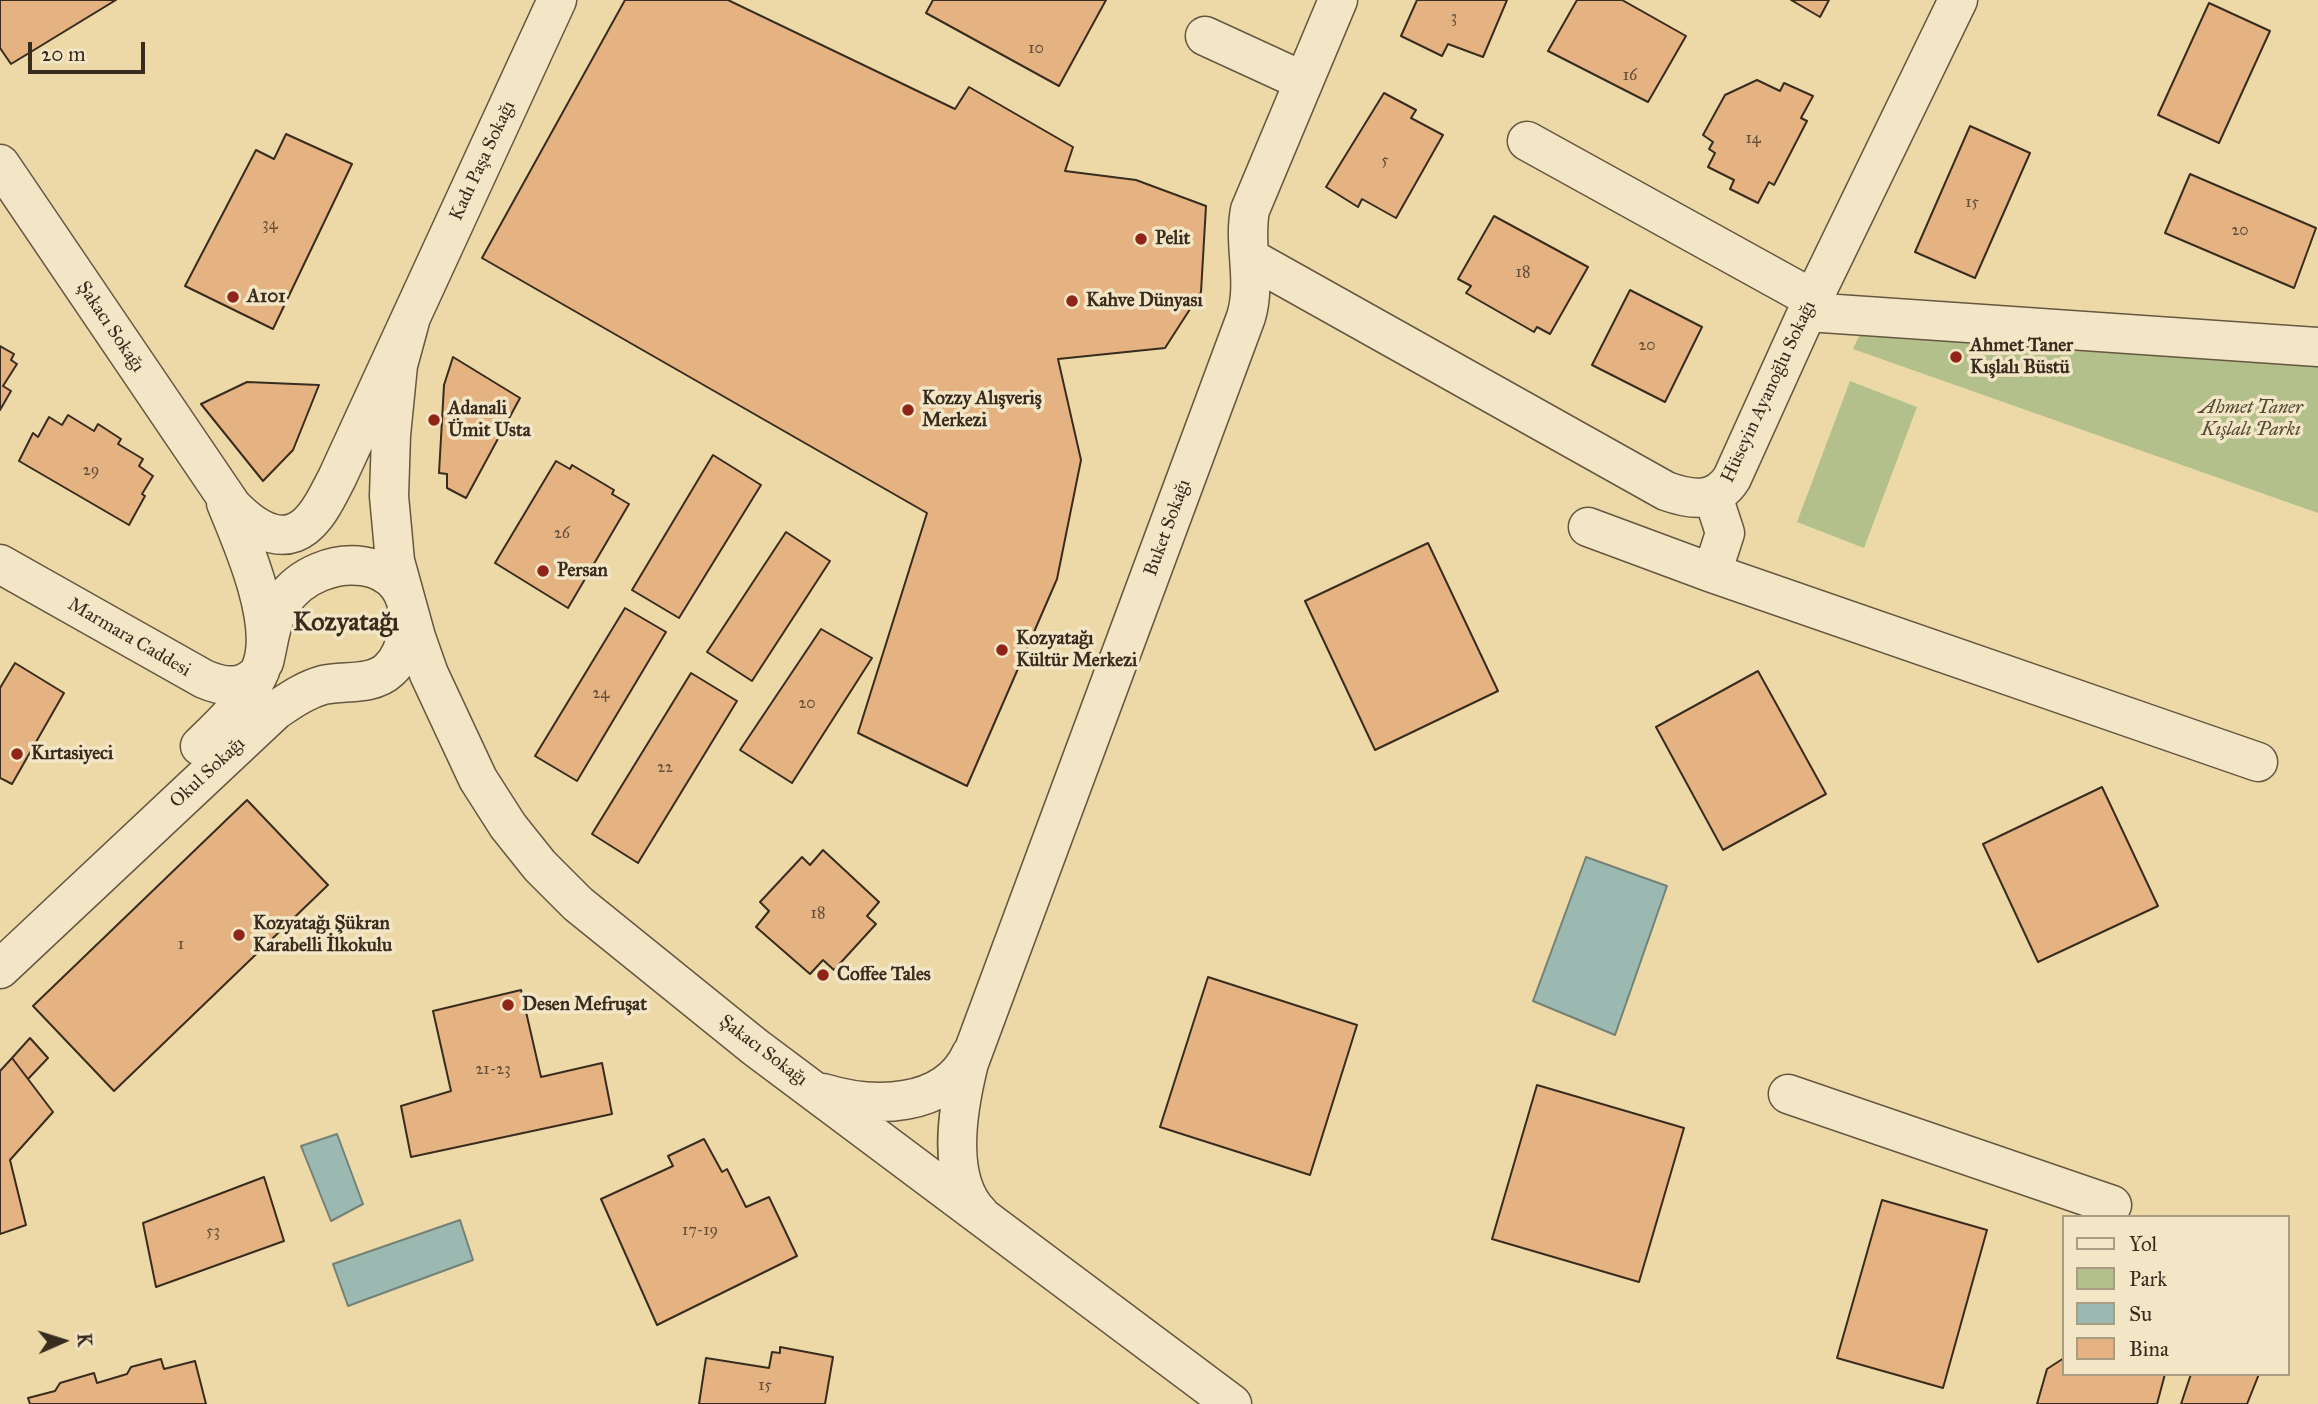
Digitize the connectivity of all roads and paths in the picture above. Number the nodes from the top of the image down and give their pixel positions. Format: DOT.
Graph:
graph roads {
  1 [pos="556,0"];
  2 [pos="1338,0"];
  3 [pos="1958,0"];
  4 [pos="1205,36"];
  5 [pos="1303,81"];
  6 [pos="1527,142"];
  7 [pos="0,163"];
  8 [pos="1250,258"];
  9 [pos="1810,305"];
  10 [pos="410,321"];
  11 [pos="2318,347"];
  12 [pos="220,491"];
  13 [pos="1713,496"];
  14 [pos="1588,527"];
  15 [pos="0,564"];
  16 [pos="1712,573"];
  17 [pos="407,604"];
  18 [pos="262,666"];
  19 [pos="2258,762"];
  20 [pos="0,934"];
  21 [pos="0,969"];
  22 [pos="972,1052"];
  23 [pos="813,1090"];
  24 [pos="1788,1094"];
  25 [pos="2112,1205"];
  26 [pos="986,1219"];
  27 [pos="1232,1404"];
  1 -- 10 [label="street, Kadı Paşa Sokağı"];
  2 -- 5 [label="street, Buket Sokağı"];
  3 -- 9 [label="street, Hüseyin Ayanoğlu Sokağı"];
  4 -- 5 [label="street"];
  5 -- 8 [label="street, Buket Sokağı"];
  6 -- 9 [label="street"];
  7 -- 12 [label="street, Şakacı Sokağı"];
  8 -- 13 [label="street, Hüseyin Ayanoğlu Sokağı"];
  8 -- 22 [label="street, Buket Sokağı"];
  9 -- 11 [label="street"];
  9 -- 13 [label="street, Hüseyin Ayanoğlu Sokağı"];
  10 -- 12 [label="street, Kadı Paşa Sokağı"];
  10 -- 17 [label="street, Kadı Paşa Sokağı"];
  12 -- 18 [label="street, Okul Sokağı"];
  13 -- 16 [label="street"];
  14 -- 16 [label="street"];
  15 -- 18 [label="street, Marmara Caddesi"];
  16 -- 19 [label="street"];
  17 -- 18 [label="street"];
  17 -- 21 [label="street, Okul Sokağı"];
  17 -- 23 [label="street, Şakacı Sokağı"];
  18 -- 20 [label="street, Okul Sokağı"];
  22 -- 23 [label="street, Buket Sokağı"];
  22 -- 26 [label="street, Buket Sokağı"];
  23 -- 26 [label="street, Şakacı Sokağı"];
  24 -- 25 [label="street"];
  26 -- 27 [label="street, Şakacı Sokağı"];
}
